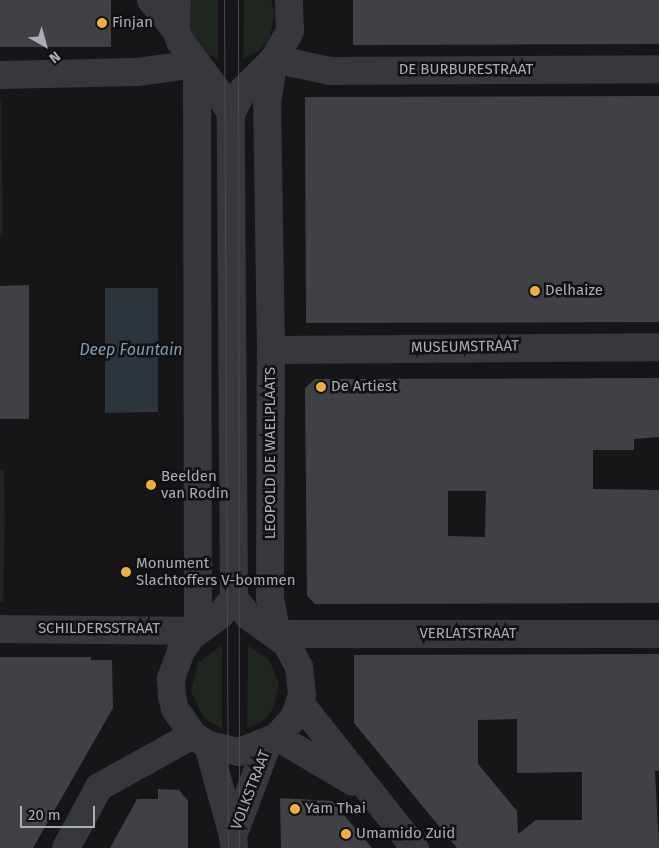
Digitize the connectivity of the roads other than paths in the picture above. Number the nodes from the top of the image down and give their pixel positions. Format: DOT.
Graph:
graph roads {
  1 [pos="151,0"];
  2 [pos="177,0"];
  3 [pos="289,0"];
  4 [pos="176,30"];
  5 [pos="274,59"];
  6 [pos="197,64"];
  7 [pos="659,69"];
  8 [pos="0,75"];
  9 [pos="231,114"];
  10 [pos="659,347"];
  11 [pos="271,350"];
  12 [pos="234,598"];
  13 [pos="0,629"];
  14 [pos="198,631"];
  15 [pos="277,634"];
  16 [pos="659,634"];
  17 [pos="300,703"];
  18 [pos="201,740"];
  19 [pos="273,740"];
  20 [pos="367,791"];
  21 [pos="234,842"];
  22 [pos="66,848"];
  23 [pos="415,848"];
  1 -- 4 [label="street"];
  2 -- 4 [label="street"];
  3 -- 5 [label="street, LEOPOLD DE WAELPLAATS"];
  4 -- 6 [label="street"];
  5 -- 7 [label="street, DE BURBURESTRAAT"];
  5 -- 9 [label="street"];
  5 -- 11 [label="street, LEOPOLD DE WAELPLAATS"];
  6 -- 8 [label="street"];
  6 -- 9 [label="street"];
  6 -- 14 [label="street"];
  9 -- 12 [label="street"];
  10 -- 11 [label="street, MUSEUMSTRAAT"];
  11 -- 15 [label="street, LEOPOLD DE WAELPLAATS"];
  12 -- 14 [label="street"];
  12 -- 15 [label="street"];
  13 -- 14 [label="street, SCHILDERSSTRAAT"];
  14 -- 18 [label="street"];
  15 -- 16 [label="street, VERLATSTRAAT"];
  15 -- 17 [label="street, LEOPOLD DE WAELPLAATS"];
  17 -- 19 [label="street, LEOPOLD DE WAELPLAATS"];
  17 -- 20 [label="street"];
  18 -- 19 [label="street"];
  18 -- 21 [label="street, VOLKSTRAAT"];
  18 -- 22 [label="street"];
  19 -- 20 [label="street"];
  19 -- 21 [label="street, VOLKSTRAAT"];
  20 -- 23 [label="street"];
}
